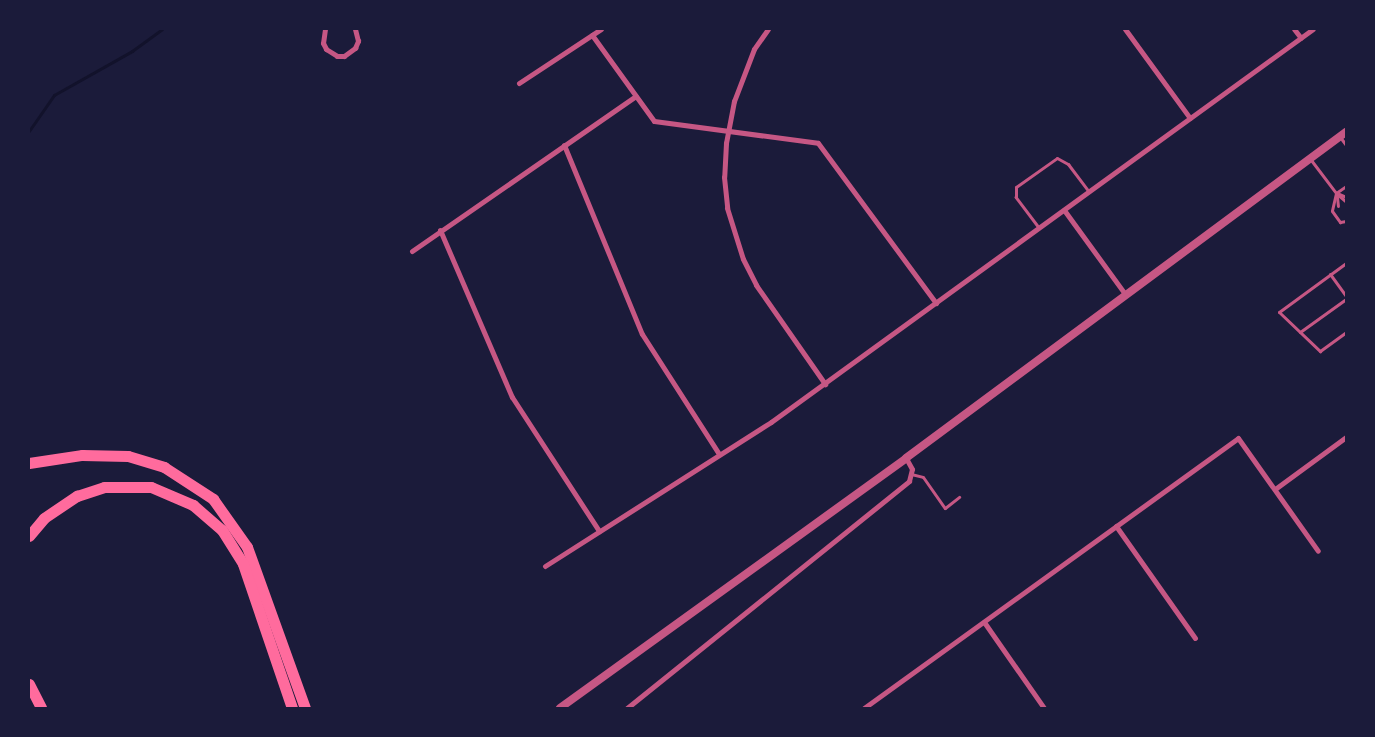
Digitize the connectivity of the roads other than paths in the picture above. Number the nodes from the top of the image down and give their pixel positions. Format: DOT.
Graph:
graph roads {
  1 [pos="326,29"];
  2 [pos="355,29"];
  3 [pos="601,29"];
  4 [pos="768,29"];
  5 [pos="1125,29"];
  6 [pos="1294,29"];
  7 [pos="1313,29"];
  8 [pos="592,35"];
  9 [pos="1300,38"];
  10 [pos="519,83"];
  11 [pos="636,96"];
  12 [pos="1190,118"];
  13 [pos="728,130"];
  14 [pos="1343,134"];
  15 [pos="564,145"];
  16 [pos="1346,145"];
  17 [pos="1310,158"];
  18 [pos="1346,186"];
  19 [pos="1089,192"];
  20 [pos="1336,193"];
  21 [pos="1346,197"];
  22 [pos="1345,201"];
  23 [pos="1338,206"];
  24 [pos="1064,210"];
  25 [pos="1346,221"];
  26 [pos="1039,228"];
  27 [pos="440,230"];
  28 [pos="412,251"];
  29 [pos="1346,263"];
  30 [pos="1330,274"];
  31 [pos="1125,294"];
  32 [pos="1346,297"];
  33 [pos="936,303"];
  34 [pos="1300,332"];
  35 [pos="1346,332"];
  36 [pos="825,384"];
  37 [pos="1346,437"];
  38 [pos="719,454"];
  39 [pos="906,458"];
  40 [pos="29,464"];
  41 [pos="911,474"];
  42 [pos="1275,489"];
  43 [pos="959,497"];
  44 [pos="1116,526"];
  45 [pos="599,531"];
  46 [pos="29,536"];
  47 [pos="1318,551"];
  48 [pos="544,566"];
  49 [pos="984,622"];
  50 [pos="1195,638"];
  51 [pos="29,684"];
  52 [pos="29,694"];
  53 [pos="40,708"];
  54 [pos="292,708"];
  55 [pos="305,708"];
  56 [pos="560,708"];
  57 [pos="628,708"];
  58 [pos="864,708"];
  59 [pos="1044,708"];
  1 -- 2 [label="street"];
  3 -- 8 [label="street"];
  4 -- 13 [label="street"];
  5 -- 12 [label="street"];
  6 -- 9 [label="street"];
  7 -- 9 [label="street"];
  8 -- 10 [label="street"];
  8 -- 11 [label="street"];
  9 -- 12 [label="street"];
  11 -- 13 [label="street"];
  11 -- 15 [label="street"];
  12 -- 19 [label="street"];
  13 -- 33 [label="street"];
  13 -- 36 [label="street"];
  14 -- 16 [label="lane"];
  14 -- 17 [label="street"];
  15 -- 27 [label="street"];
  15 -- 38 [label="street"];
  17 -- 20 [label="lane"];
  17 -- 31 [label="street"];
  18 -- 20 [label="lane"];
  19 -- 24 [label="street"];
  19 -- 26 [label="lane"];
  20 -- 21 [label="lane"];
  20 -- 22 [label="lane"];
  20 -- 23 [label="lane"];
  20 -- 25 [label="lane"];
  24 -- 26 [label="street"];
  24 -- 31 [label="street"];
  26 -- 33 [label="street"];
  27 -- 28 [label="street"];
  27 -- 45 [label="street"];
  29 -- 30 [label="lane"];
  30 -- 32 [label="lane"];
  30 -- 34 [label="lane"];
  31 -- 39 [label="street"];
  32 -- 34 [label="lane"];
  33 -- 36 [label="street"];
  34 -- 35 [label="lane"];
  36 -- 38 [label="street"];
  37 -- 42 [label="street"];
  38 -- 45 [label="street"];
  39 -- 41 [label="street"];
  39 -- 56 [label="street"];
  40 -- 55 [label="highway"];
  41 -- 43 [label="lane"];
  41 -- 57 [label="street"];
  42 -- 44 [label="street"];
  42 -- 47 [label="street"];
  44 -- 49 [label="street"];
  44 -- 50 [label="street"];
  45 -- 48 [label="street"];
  46 -- 54 [label="highway"];
  49 -- 58 [label="street"];
  49 -- 59 [label="street"];
  51 -- 53 [label="highway"];
  52 -- 53 [label="highway"];
}
